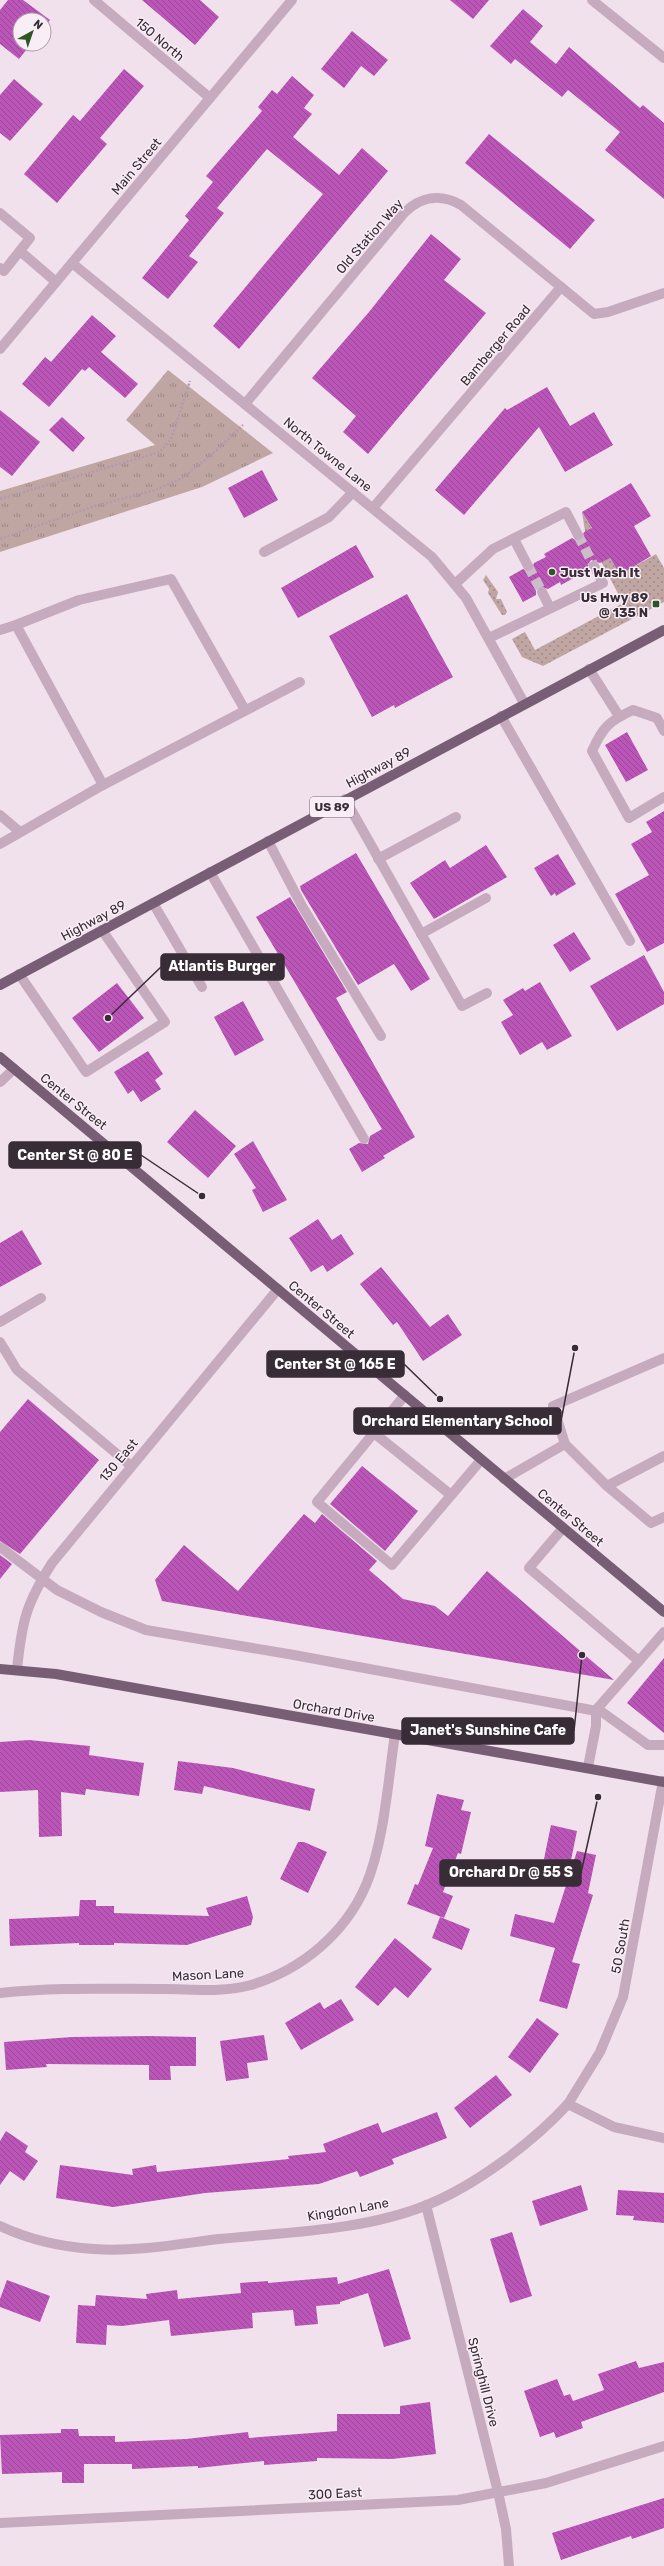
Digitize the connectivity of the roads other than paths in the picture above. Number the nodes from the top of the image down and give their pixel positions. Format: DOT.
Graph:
graph roads {
  1 [pos="94,0"];
  2 [pos="292,0"];
  3 [pos="592,0"];
  4 [pos="664,58"];
  5 [pos="210,98"];
  6 [pos="0,213"];
  7 [pos="20,251"];
  8 [pos="72,263"];
  9 [pos="0,268"];
  10 [pos="56,282"];
  11 [pos="561,287"];
  12 [pos="664,293"];
  13 [pos="0,349"];
  14 [pos="245,404"];
  15 [pos="353,492"];
  16 [pos="373,508"];
  17 [pos="578,535"];
  18 [pos="514,539"];
  19 [pos="264,552"];
  20 [pos="528,566"];
  21 [pos="594,566"];
  22 [pos="455,584"];
  23 [pos="542,592"];
  24 [pos="550,608"];
  25 [pos="16,624"];
  26 [pos="0,630"];
  27 [pos="664,630"];
  28 [pos="489,638"];
  29 [pos="589,669"];
  30 [pos="300,682"];
  31 [pos="524,704"];
  32 [pos="245,710"];
  33 [pos="501,716"];
  34 [pos="619,716"];
  35 [pos="664,731"];
  36 [pos="103,785"];
  37 [pos="664,798"];
  38 [pos="345,800"];
  39 [pos="0,815"];
  40 [pos="456,816"];
  41 [pos="20,832"];
  42 [pos="268,841"];
  43 [pos="0,844"];
  44 [pos="378,859"];
  45 [pos="210,872"];
  46 [pos="486,898"];
  47 [pos="153,903"];
  48 [pos="102,930"];
  49 [pos="421,934"];
  50 [pos="630,941"];
  51 [pos="19,974"];
  52 [pos="0,984"];
  53 [pos="202,987"];
  54 [pos="487,993"];
  55 [pos="381,1036"];
  56 [pos="0,1057"];
  57 [pos="14,1069"];
  58 [pos="0,1082"];
  59 [pos="364,1139"];
  60 [pos="278,1289"];
  61 [pos="41,1298"];
  62 [pos="0,1322"];
  63 [pos="0,1342"];
  64 [pos="664,1358"];
  65 [pos="405,1395"];
  66 [pos="374,1433"];
  67 [pos="565,1444"];
  68 [pos="664,1456"];
  69 [pos="482,1460"];
  70 [pos="130,1465"];
  71 [pos="504,1478"];
  72 [pos="607,1486"];
  73 [pos="451,1495"];
  74 [pos="664,1517"];
  75 [pos="564,1528"];
  76 [pos="0,1547"];
  77 [pos="41,1580"];
  78 [pos="664,1612"];
  79 [pos="664,1632"];
  80 [pos="639,1662"];
  81 [pos="0,1669"];
  82 [pos="17,1669"];
  83 [pos="596,1710"];
  84 [pos="395,1734"];
  85 [pos="664,1745"];
  86 [pos="588,1767"];
  87 [pos="663,1782"];
  88 [pos="0,1992"];
  89 [pos="568,2104"];
  90 [pos="664,2138"];
  91 [pos="426,2205"];
  92 [pos="0,2226"];
  93 [pos="664,2446"];
  94 [pos="498,2492"];
  95 [pos="0,2523"];
  96 [pos="509,2566"];
  1 -- 5 [label="street, 150 North"];
  2 -- 5 [label="street, Main Street"];
  3 -- 4 [label="street"];
  5 -- 8 [label="street, Main Street"];
  6 -- 7 [label="street"];
  7 -- 9 [label="street"];
  7 -- 10 [label="street"];
  8 -- 10 [label="street, Main Street"];
  8 -- 14 [label="street, North Towne Lane"];
  10 -- 13 [label="street, Main Street"];
  11 -- 12 [label="street"];
  11 -- 14 [label="street, Old Station Way"];
  11 -- 16 [label="street, Bamberger Road"];
  14 -- 15 [label="street, North Towne Lane"];
  15 -- 16 [label="street, North Towne Lane"];
  15 -- 19 [label="street"];
  16 -- 22 [label="street, North Towne Lane"];
  17 -- 18 [label="street"];
  18 -- 20 [label="street"];
  18 -- 22 [label="street"];
  21 -- 24 [label="street"];
  22 -- 28 [label="street, North Towne Lane"];
  23 -- 24 [label="street"];
  24 -- 28 [label="street"];
  25 -- 26 [label="street"];
  25 -- 32 [label="street"];
  25 -- 36 [label="street"];
  27 -- 29 [label="main road, Highway 89 / US 89"];
  28 -- 31 [label="street, North Towne Lane"];
  29 -- 31 [label="main road, Highway 89 / US 89"];
  29 -- 34 [label="street"];
  30 -- 32 [label="street"];
  31 -- 33 [label="main road, Highway 89 / US 89"];
  32 -- 36 [label="street"];
  33 -- 38 [label="main road, Highway 89 / US 89"];
  33 -- 50 [label="street"];
  34 -- 35 [label="street"];
  34 -- 37 [label="street"];
  36 -- 41 [label="street"];
  38 -- 42 [label="main road, Highway 89 / US 89"];
  38 -- 44 [label="street"];
  39 -- 41 [label="street"];
  40 -- 44 [label="street"];
  41 -- 43 [label="street"];
  42 -- 45 [label="main road, Highway 89 / US 89"];
  42 -- 55 [label="street"];
  44 -- 49 [label="street"];
  45 -- 47 [label="main road, Highway 89 / US 89"];
  45 -- 59 [label="street"];
  46 -- 49 [label="street"];
  47 -- 48 [label="main road, Highway 89 / US 89"];
  47 -- 53 [label="street"];
  48 -- 51 [label="main road, Highway 89 / US 89"];
  48 -- 51 [label="street"];
  49 -- 54 [label="street"];
  51 -- 52 [label="main road, Highway 89 / US 89"];
  56 -- 57 [label="main road, Center Street"];
  57 -- 58 [label="street"];
  57 -- 60 [label="main road, Center Street"];
  60 -- 65 [label="main road, Center Street"];
  60 -- 70 [label="street, 130 East"];
  61 -- 62 [label="street"];
  63 -- 70 [label="street"];
  64 -- 67 [label="street"];
  65 -- 66 [label="street"];
  65 -- 69 [label="main road, Center Street"];
  66 -- 73 [label="street"];
  66 -- 73 [label="street"];
  67 -- 71 [label="street"];
  67 -- 72 [label="street"];
  68 -- 72 [label="street"];
  69 -- 71 [label="main road, Center Street"];
  69 -- 73 [label="street"];
  70 -- 77 [label="street, 130 East"];
  71 -- 75 [label="main road, Center Street"];
  72 -- 74 [label="street"];
  75 -- 78 [label="main road, Center Street"];
  75 -- 80 [label="street"];
  76 -- 77 [label="street"];
  77 -- 82 [label="street, 130 East"];
  77 -- 83 [label="street"];
  79 -- 80 [label="street"];
  80 -- 83 [label="street"];
  81 -- 82 [label="main road, Orchard Drive"];
  82 -- 84 [label="main road, Orchard Drive"];
  83 -- 85 [label="street"];
  83 -- 86 [label="street"];
  84 -- 86 [label="main road, Orchard Drive"];
  84 -- 88 [label="street, Mason Lane"];
  86 -- 87 [label="main road, Orchard Drive"];
  87 -- 89 [label="street, 50 South"];
  89 -- 90 [label="street"];
  89 -- 91 [label="street, Kingdon Lane"];
  91 -- 92 [label="street, Kingdon Lane"];
  91 -- 94 [label="street, Springhill Drive"];
  93 -- 94 [label="street, 300 East"];
  94 -- 95 [label="street, 300 East"];
  94 -- 96 [label="street, Springhill Drive"];
}
